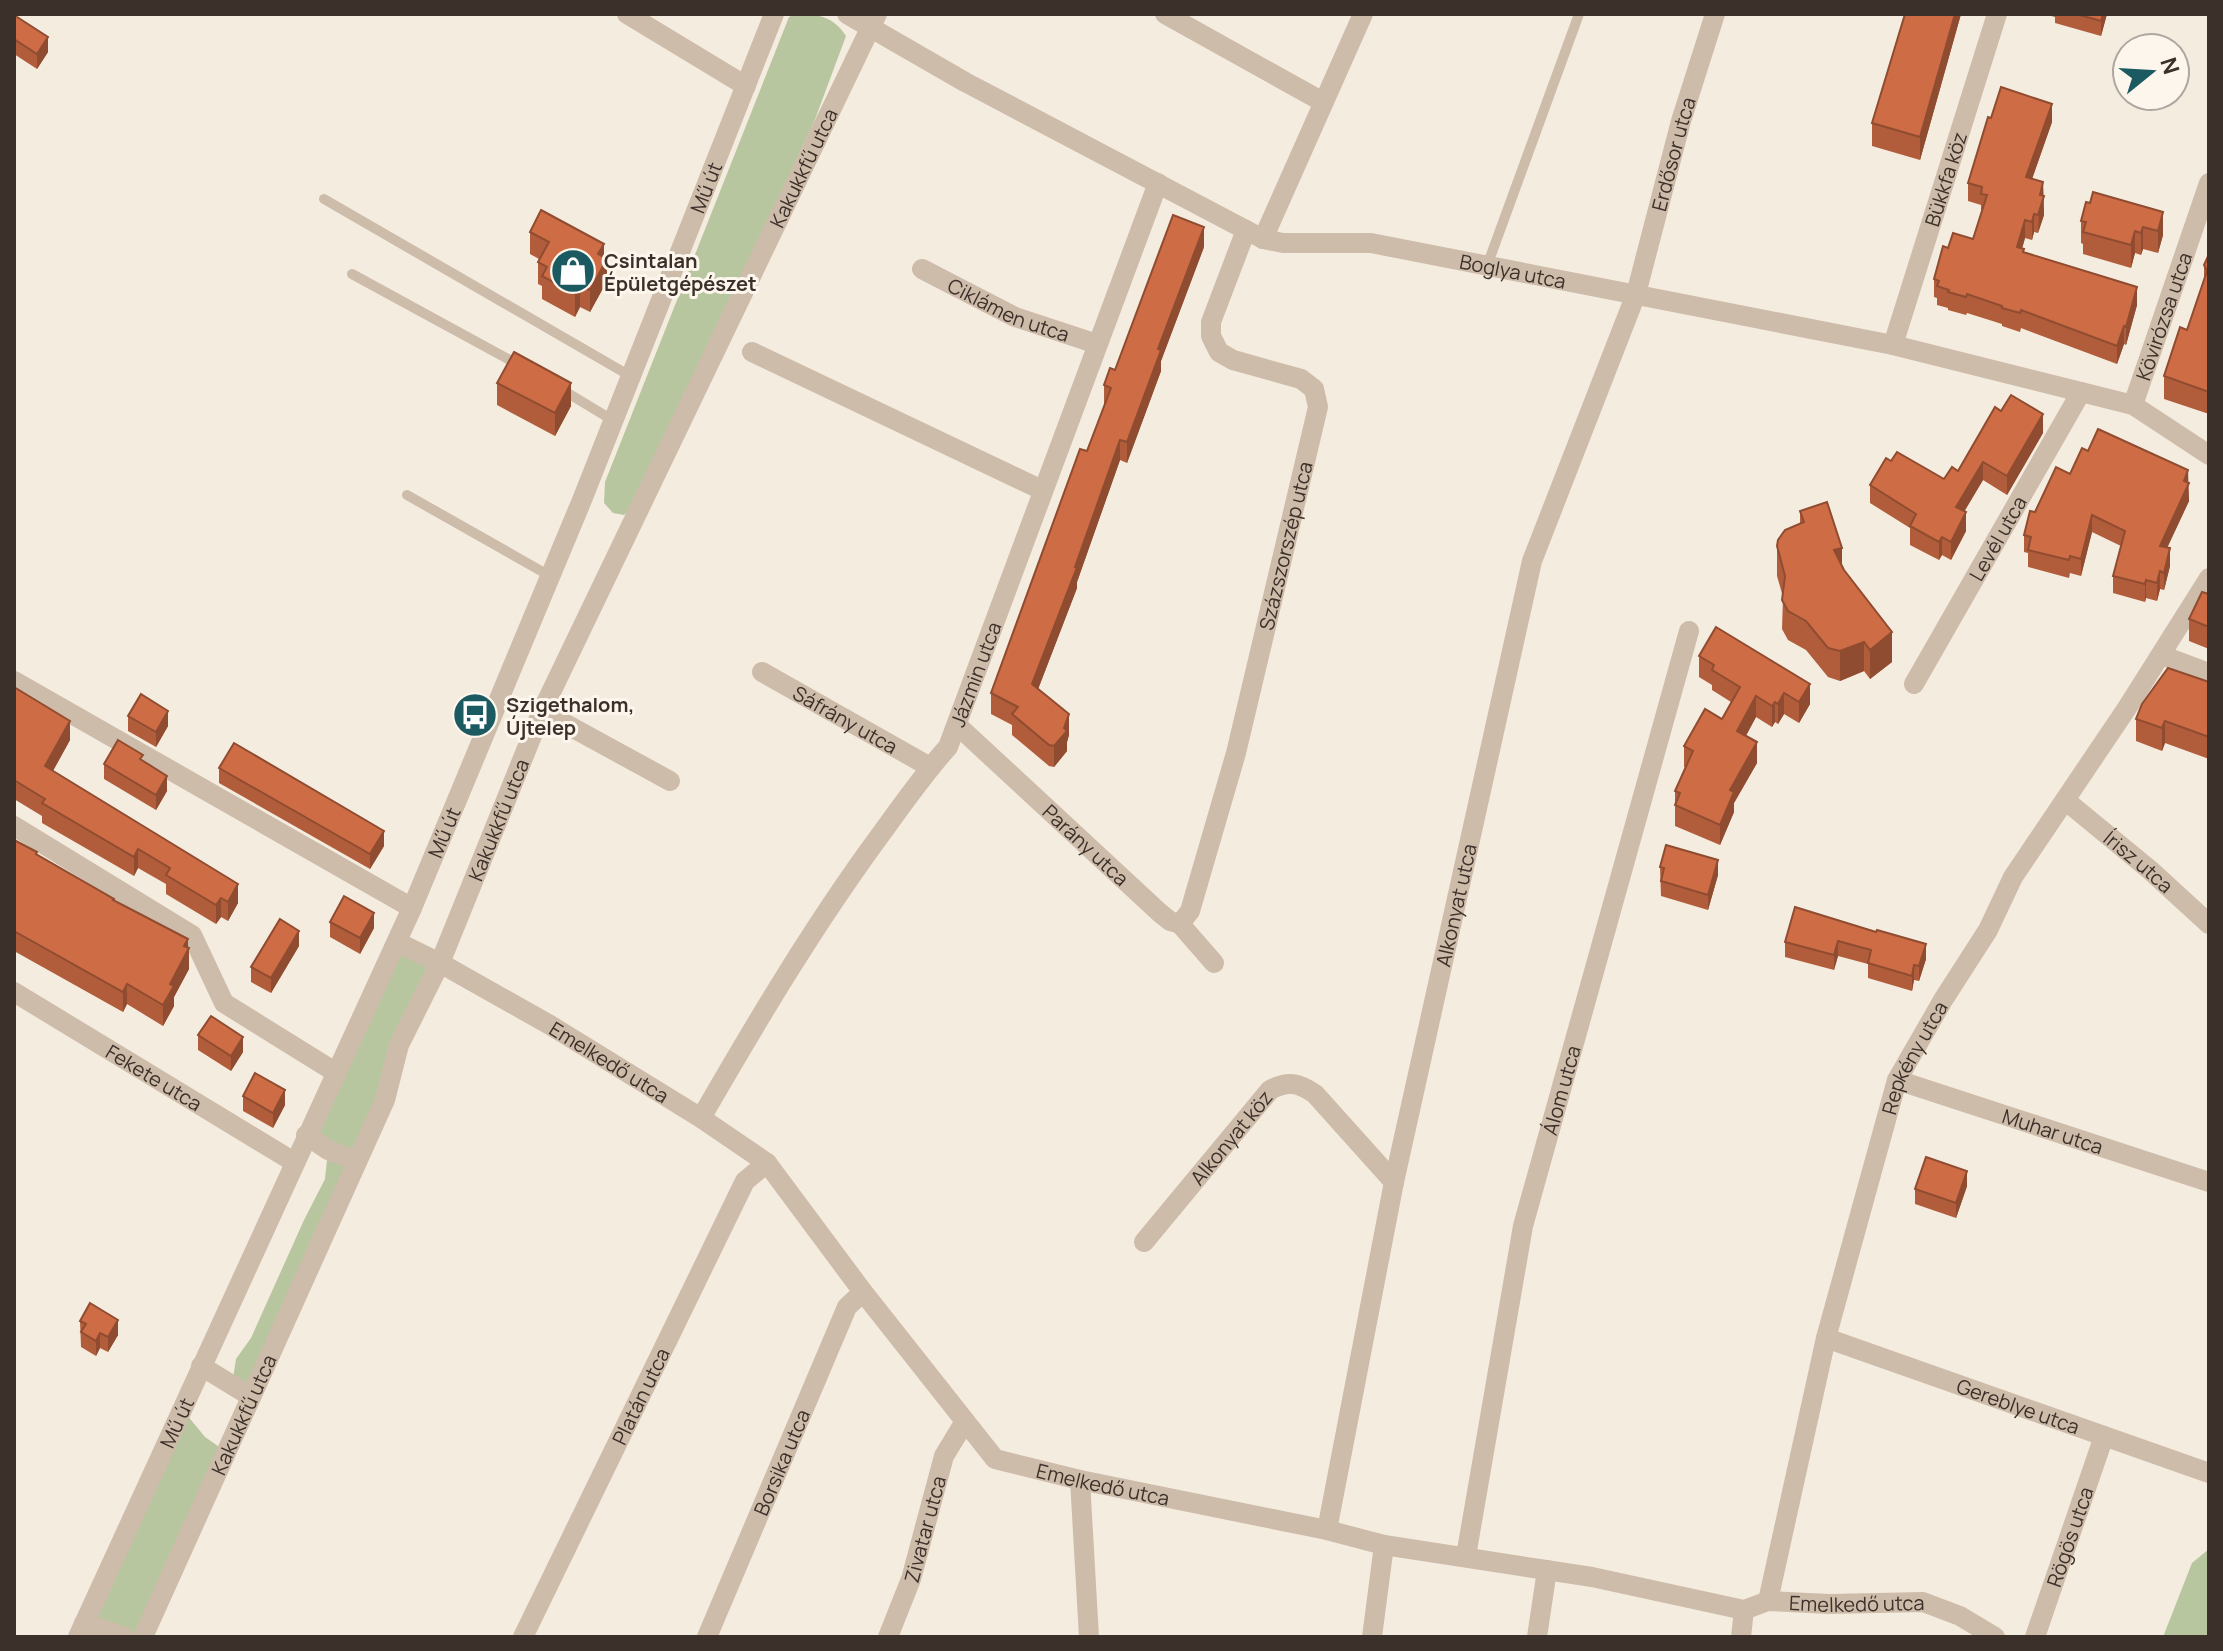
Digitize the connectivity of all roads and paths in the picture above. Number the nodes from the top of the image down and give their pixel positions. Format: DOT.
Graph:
graph roads {
  1 [pos="627,14"];
  2 [pos="774,14"];
  3 [pos="847,14"];
  4 [pos="1165,14"];
  5 [pos="1363,14"];
  6 [pos="1579,14"];
  7 [pos="1715,14"];
  8 [pos="1997,14"];
  9 [pos="873,21"];
  10 [pos="746,86"];
  11 [pos="1323,102"];
  12 [pos="1158,183"];
  13 [pos="2209,183"];
  14 [pos="324,199"];
  15 [pos="1254,234"];
  16 [pos="1487,266"];
  17 [pos="922,269"];
  18 [pos="352,274"];
  19 [pos="1636,294"];
  20 [pos="1097,344"];
  21 [pos="1893,345"];
  22 [pos="752,352"];
  23 [pos="523,368"];
  24 [pos="632,377"];
  25 [pos="549,382"];
  26 [pos="2081,392"];
  27 [pos="2133,405"];
  28 [pos="614,421"];
  29 [pos="2209,455"];
  30 [pos="1042,490"];
  31 [pos="407,495"];
  32 [pos="550,576"];
  33 [pos="2209,578"];
  34 [pos="1689,631"];
  35 [pos="2161,655"];
  36 [pos="762,672"];
  37 [pos="2209,673"];
  38 [pos="14,681"];
  39 [pos="1914,684"];
  40 [pos="542,711"];
  41 [pos="957,725"];
  42 [pos="930,767"];
  43 [pos="670,781"];
  44 [pos="2065,800"];
  45 [pos="14,826"];
  46 [pos="412,908"];
  47 [pos="1180,924"];
  48 [pos="2209,924"];
  49 [pos="397,942"];
  50 [pos="440,963"];
  51 [pos="1214,963"];
  52 [pos="14,992"];
  53 [pos="335,1072"];
  54 [pos="1897,1080"];
  55 [pos="701,1118"];
  56 [pos="306,1135"];
  57 [pos="357,1161"];
  58 [pos="294,1162"];
  59 [pos="767,1163"];
  60 [pos="1394,1182"];
  61 [pos="2209,1182"];
  62 [pos="1144,1242"];
  63 [pos="863,1292"];
  64 [pos="1826,1338"];
  65 [pos="201,1366"];
  66 [pos="250,1396"];
  67 [pos="964,1423"];
  68 [pos="2104,1436"];
  69 [pos="2209,1473"];
  70 [pos="1080,1480"];
  71 [pos="1327,1530"];
  72 [pos="1384,1545"];
  73 [pos="1466,1556"];
  74 [pos="1547,1570"];
  75 [pos="1768,1601"];
  76 [pos="1744,1610"];
  77 [pos="81,1630"];
  78 [pos="124,1637"];
  79 [pos="143,1637"];
  80 [pos="523,1637"];
  81 [pos="707,1637"];
  82 [pos="888,1637"];
  83 [pos="1089,1637"];
  84 [pos="1372,1637"];
  85 [pos="1537,1637"];
  86 [pos="1741,1637"];
  87 [pos="1995,1637"];
  88 [pos="2035,1637"];
  1 -- 10 [label="street"];
  2 -- 10 [label="street, Mű út"];
  3 -- 9 [label="street, Boglya utca"];
  4 -- 11 [label="street"];
  5 -- 11 [label="street"];
  6 -- 16 [label="lane"];
  7 -- 19 [label="street, Erdősor utca"];
  8 -- 21 [label="street, Bükkfa köz"];
  9 -- 12 [label="street, Boglya utca"];
  9 -- 40 [label="street, Kakukkfű utca"];
  10 -- 24 [label="street, Mű út"];
  11 -- 15 [label="street"];
  12 -- 15 [label="street, Boglya utca"];
  12 -- 20 [label="street, Jázmin utca"];
  13 -- 27 [label="street, Kövirózsa utca"];
  14 -- 24 [label="lane"];
  15 -- 16 [label="street, Boglya utca"];
  15 -- 47 [label="street, Százszorszép utca"];
  16 -- 19 [label="street, Boglya utca"];
  17 -- 20 [label="street, Ciklámen utca"];
  18 -- 23 [label="lane"];
  19 -- 21 [label="street, Boglya utca"];
  19 -- 60 [label="street, Alkonyat utca"];
  20 -- 30 [label="street, Jázmin utca"];
  21 -- 26 [label="street, Boglya utca"];
  22 -- 30 [label="street"];
  24 -- 28 [label="street, Mű út"];
  25 -- 28 [label="lane"];
  26 -- 27 [label="street, Boglya utca"];
  26 -- 39 [label="street, Levél utca"];
  27 -- 29 [label="street, Boglya utca"];
  28 -- 32 [label="street, Mű út"];
  30 -- 41 [label="street, Jázmin utca"];
  31 -- 32 [label="lane"];
  32 -- 46 [label="street, Mű út"];
  33 -- 35 [label="street, Repkény utca"];
  34 -- 73 [label="street, Álom utca"];
  35 -- 37 [label="street"];
  35 -- 44 [label="street, Repkény utca"];
  36 -- 42 [label="street, Sáfrány utca"];
  38 -- 46 [label="street"];
  40 -- 43 [label="street"];
  40 -- 50 [label="street, Kakukkfű utca"];
  41 -- 42 [label="street, Jázmin utca"];
  41 -- 47 [label="street, Parány utca"];
  42 -- 55 [label="street, Jázmin utca"];
  44 -- 48 [label="street, Írisz utca"];
  44 -- 54 [label="street, Repkény utca"];
  45 -- 53 [label="street"];
  46 -- 49 [label="street, Mű út"];
  47 -- 51 [label="street, Parány utca"];
  49 -- 50 [label="street, Emelkedő utca"];
  49 -- 53 [label="street, Mű út"];
  50 -- 55 [label="street, Emelkedő utca"];
  50 -- 57 [label="street, Kakukkfű utca"];
  52 -- 58 [label="street, Fekete utca"];
  53 -- 56 [label="street, Mű út"];
  54 -- 61 [label="street, Muhar utca"];
  54 -- 64 [label="street, Repkény utca"];
  55 -- 59 [label="street, Emelkedő utca"];
  56 -- 57 [label="street"];
  56 -- 58 [label="street, Mű út"];
  57 -- 66 [label="street, Kakukkfű utca"];
  58 -- 65 [label="street, Mű út"];
  59 -- 63 [label="street, Emelkedő utca"];
  59 -- 80 [label="street, Platán utca"];
  60 -- 62 [label="street, Alkonyat köz"];
  60 -- 71 [label="street, Alkonyat utca"];
  63 -- 67 [label="street, Emelkedő utca"];
  63 -- 81 [label="street, Borsika utca"];
  64 -- 68 [label="street, Gereblye utca"];
  64 -- 75 [label="street, Repkény utca"];
  65 -- 66 [label="street"];
  65 -- 77 [label="street, Mű út"];
  66 -- 79 [label="street, Kakukkfű utca"];
  67 -- 70 [label="street, Emelkedő utca"];
  67 -- 82 [label="street, Zivatar utca"];
  68 -- 69 [label="street, Gereblye utca"];
  68 -- 88 [label="street, Rögös utca"];
  70 -- 71 [label="street, Emelkedő utca"];
  70 -- 83 [label="street"];
  71 -- 72 [label="street, Emelkedő utca"];
  72 -- 73 [label="street, Emelkedő utca"];
  72 -- 84 [label="street"];
  73 -- 74 [label="street, Emelkedő utca"];
  74 -- 76 [label="street, Emelkedő utca"];
  74 -- 85 [label="street"];
  75 -- 76 [label="street, Emelkedő utca"];
  75 -- 87 [label="street, Emelkedő utca"];
  76 -- 86 [label="street"];
  77 -- 78 [label="street"];
}
